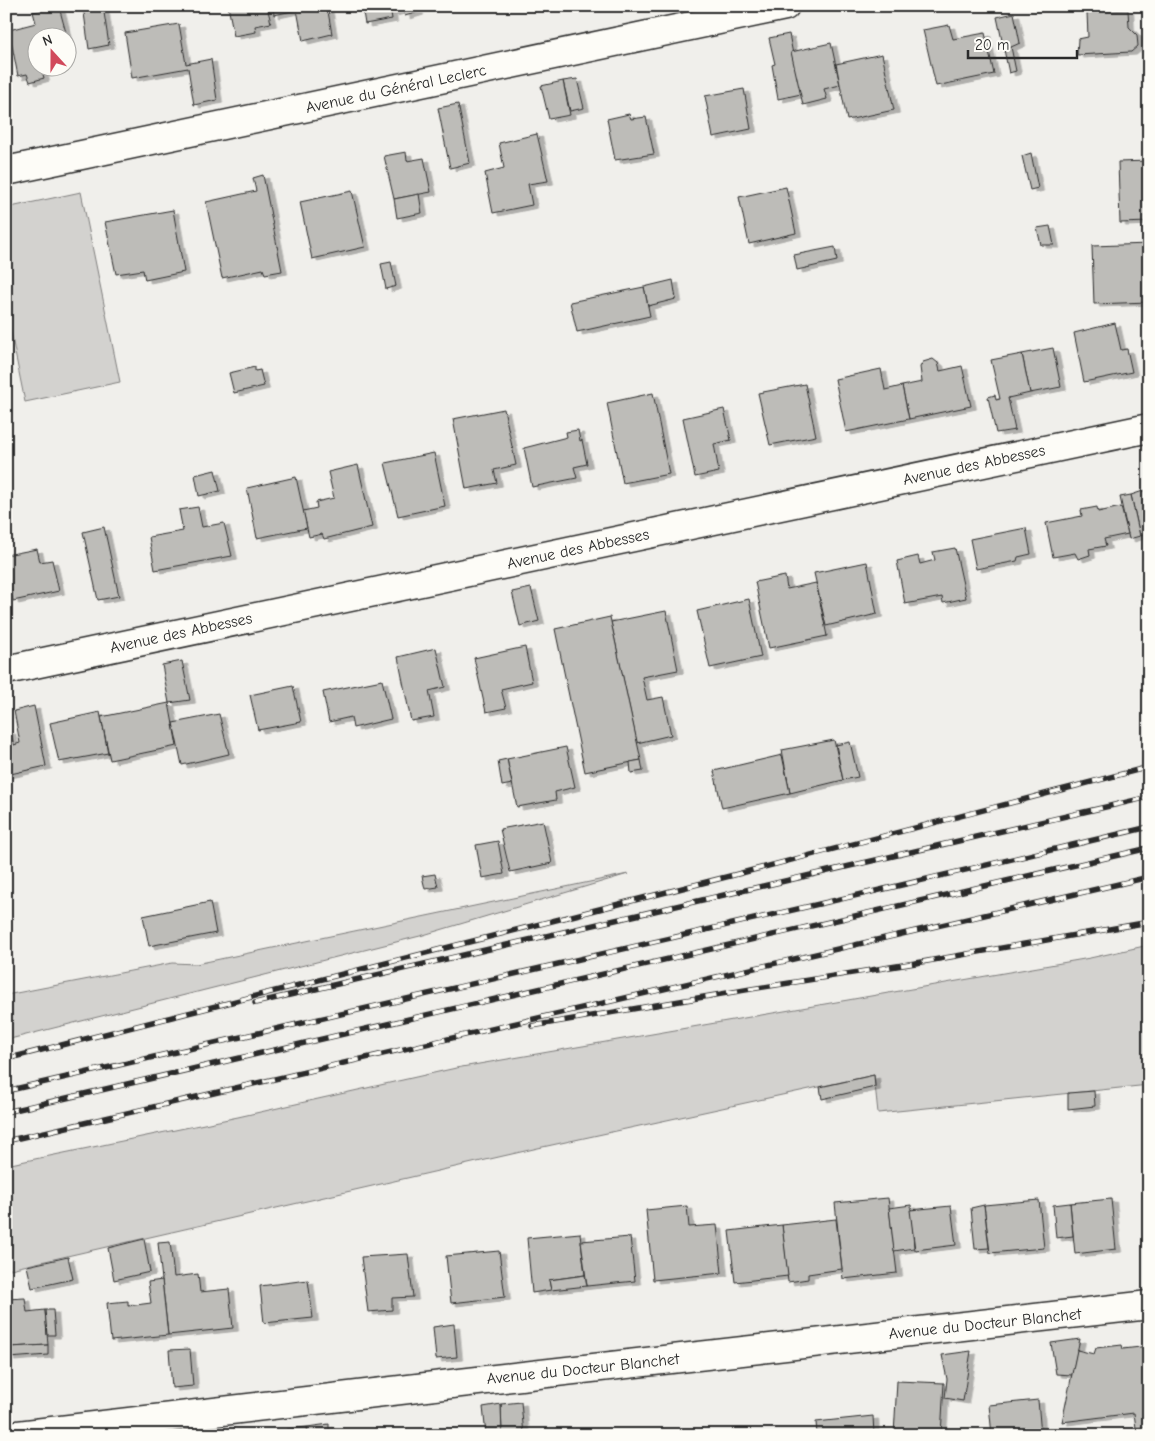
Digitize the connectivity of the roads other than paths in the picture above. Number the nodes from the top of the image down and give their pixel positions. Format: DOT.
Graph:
graph roads {
  1 [pos="785,6"];
  2 [pos="6,171"];
  3 [pos="1149,428"];
  4 [pos="6,670"];
  5 [pos="1149,1305"];
  6 [pos="18,1435"];
  1 -- 2 [label="street, Avenue du Général Leclerc"];
  3 -- 4 [label="street, Avenue des Abbesses"];
  5 -- 6 [label="street, Avenue du Docteur Blanchet"];
}
